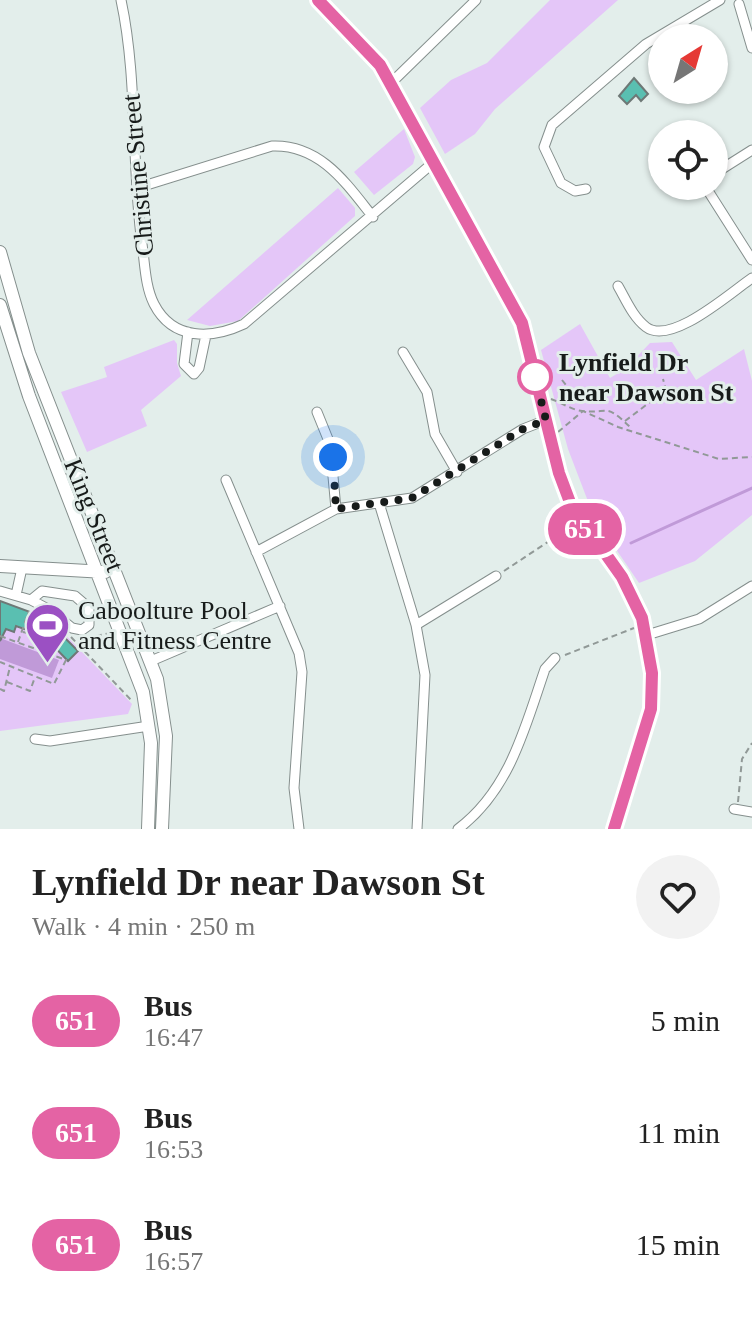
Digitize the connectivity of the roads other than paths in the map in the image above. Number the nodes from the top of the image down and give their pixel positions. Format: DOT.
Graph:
graph roads {
  1 [pos="121,0"];
  2 [pos="318,0"];
  3 [pos="476,0"];
  4 [pos="722,0"];
  5 [pos="741,2"];
  6 [pos="752,48"];
  7 [pos="391,83"];
  8 [pos="752,150"];
  9 [pos="434,162"];
  10 [pos="728,165"];
  11 [pos="137,188"];
  12 [pos="586,189"];
  13 [pos="714,200"];
  14 [pos="373,217"];
  15 [pos="0,252"];
  16 [pos="752,260"];
  17 [pos="752,278"];
  18 [pos="618,286"];
  19 [pos="0,305"];
  20 [pos="188,332"];
  21 [pos="206,335"];
  22 [pos="403,352"];
  23 [pos="317,412"];
  24 [pos="546,420"];
  25 [pos="457,472"];
  26 [pos="226,480"];
  27 [pos="379,503"];
  28 [pos="336,509"];
  29 [pos="256,552"];
  30 [pos="0,566"];
  31 [pos="22,568"];
  32 [pos="98,572"];
  33 [pos="116,572"];
  34 [pos="496,576"];
  35 [pos="752,586"];
  36 [pos="0,591"];
  37 [pos="17,600"];
  38 [pos="31,600"];
  39 [pos="280,606"];
  40 [pos="416,625"];
  41 [pos="647,635"];
  42 [pos="555,658"];
  43 [pos="151,661"];
  44 [pos="149,726"];
  45 [pos="35,739"];
  46 [pos="734,809"];
  47 [pos="752,812"];
  48 [pos="148,829"];
  49 [pos="162,829"];
  50 [pos="299,829"];
  51 [pos="417,829"];
  52 [pos="458,829"];
  53 [pos="614,829"];
  1 -- 11 [label="street, Christine Street"];
  2 -- 7 [label="street"];
  3 -- 7 [label="street"];
  4 -- 5 [label="street"];
  4 -- 12 [label="street"];
  5 -- 6 [label="street"];
  7 -- 9 [label="street"];
  8 -- 10 [label="street"];
  9 -- 14 [label="street, Christine Street"];
  9 -- 24 [label="street"];
  11 -- 14 [label="street"];
  11 -- 20 [label="street, Christine Street"];
  13 -- 16 [label="street"];
  14 -- 21 [label="street, Christine Street"];
  15 -- 33 [label="main road, King Street"];
  17 -- 18 [label="street"];
  19 -- 32 [label="main road, King Street"];
  20 -- 21 [label="street, Christine Street"];
  20 -- 21 [label="street"];
  22 -- 25 [label="street"];
  23 -- 28 [label="street"];
  24 -- 25 [label="street"];
  24 -- 41 [label="street"];
  25 -- 27 [label="street"];
  26 -- 29 [label="street"];
  27 -- 28 [label="street"];
  27 -- 40 [label="street"];
  28 -- 29 [label="street"];
  29 -- 39 [label="street"];
  30 -- 31 [label="main road"];
  31 -- 32 [label="main road"];
  31 -- 37 [label="street"];
  32 -- 33 [label="main road"];
  32 -- 44 [label="main road, King Street"];
  33 -- 43 [label="main road, King Street"];
  34 -- 40 [label="street"];
  35 -- 41 [label="street"];
  36 -- 37 [label="street"];
  37 -- 38 [label="street"];
  38 -- 38 [label="street"];
  39 -- 43 [label="street"];
  39 -- 50 [label="street"];
  40 -- 51 [label="street"];
  41 -- 53 [label="street"];
  42 -- 52 [label="street"];
  43 -- 49 [label="main road, King Street"];
  44 -- 45 [label="street"];
  44 -- 48 [label="main road, King Street"];
  46 -- 47 [label="street"];
}
